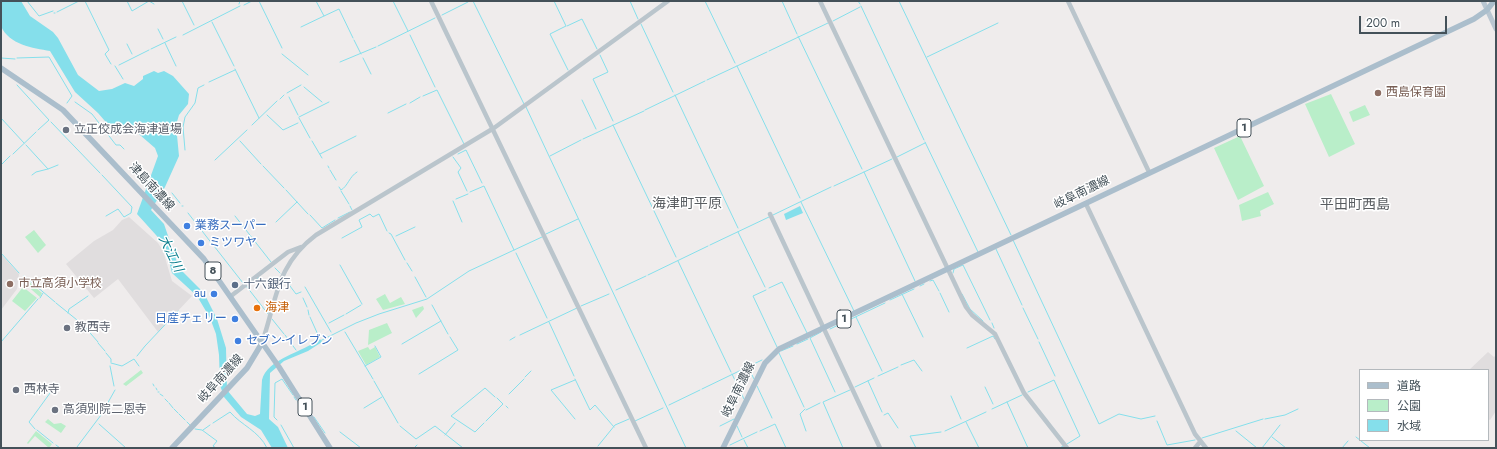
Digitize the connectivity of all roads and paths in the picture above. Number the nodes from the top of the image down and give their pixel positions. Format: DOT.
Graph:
graph roads {
  1 [pos="431,1"];
  2 [pos="668,1"];
  3 [pos="820,1"];
  4 [pos="1068,1"];
  5 [pos="1483,1"];
  6 [pos="1494,1"];
  7 [pos="1487,10"];
  8 [pos="1496,29"];
  9 [pos="1,68"];
  10 [pos="494,128"];
  11 [pos="1149,172"];
  12 [pos="1086,204"];
  13 [pos="770,214"];
  14 [pos="301,247"];
  15 [pos="948,270"];
  16 [pos="231,296"];
  17 [pos="824,328"];
  18 [pos="254,330"];
  19 [pos="266,330"];
  20 [pos="262,343"];
  21 [pos="256,355"];
  22 [pos="270,355"];
  23 [pos="1200,442"];
  24 [pos="172,448"];
  25 [pos="330,448"];
  26 [pos="646,448"];
  27 [pos="723,448"];
  28 [pos="880,448"];
  29 [pos="1067,448"];
  30 [pos="1195,448"];
  31 [pos="1206,448"];
  1 -- 10 [label="street"];
  2 -- 10 [label="street"];
  3 -- 15 [label="street"];
  4 -- 11 [label="street"];
  5 -- 7 [label="main road"];
  6 -- 7 [label="main road, 岐阜南濃線 / 1"];
  7 -- 8 [label="main road"];
  7 -- 11 [label="main road, 岐阜南濃線 / 1"];
  9 -- 16 [label="main road, 津島南濃線 / 8"];
  10 -- 14 [label="street"];
  10 -- 26 [label="street"];
  11 -- 12 [label="main road, 岐阜南濃線 / 1"];
  12 -- 15 [label="main road, 岐阜南濃線 / 1"];
  12 -- 23 [label="street"];
  13 -- 17 [label="street"];
  14 -- 16 [label="street"];
  14 -- 19 [label="street"];
  15 -- 17 [label="main road, 岐阜南濃線 / 1"];
  15 -- 29 [label="street"];
  16 -- 18 [label="main road, 津島南濃線 / 8"];
  17 -- 27 [label="main road, 岐阜南濃線 / 1"];
  17 -- 28 [label="street"];
  18 -- 19 [label="street"];
  18 -- 20 [label="main road, 津島南濃線 / 8"];
  19 -- 20 [label="street"];
  20 -- 21 [label="main road, 岐阜南濃線"];
  20 -- 22 [label="main road, 1"];
  21 -- 22 [label="main road"];
  21 -- 24 [label="main road, 岐阜南濃線"];
  22 -- 25 [label="main road, 1"];
  23 -- 30 [label="street"];
  23 -- 31 [label="street"];
}
